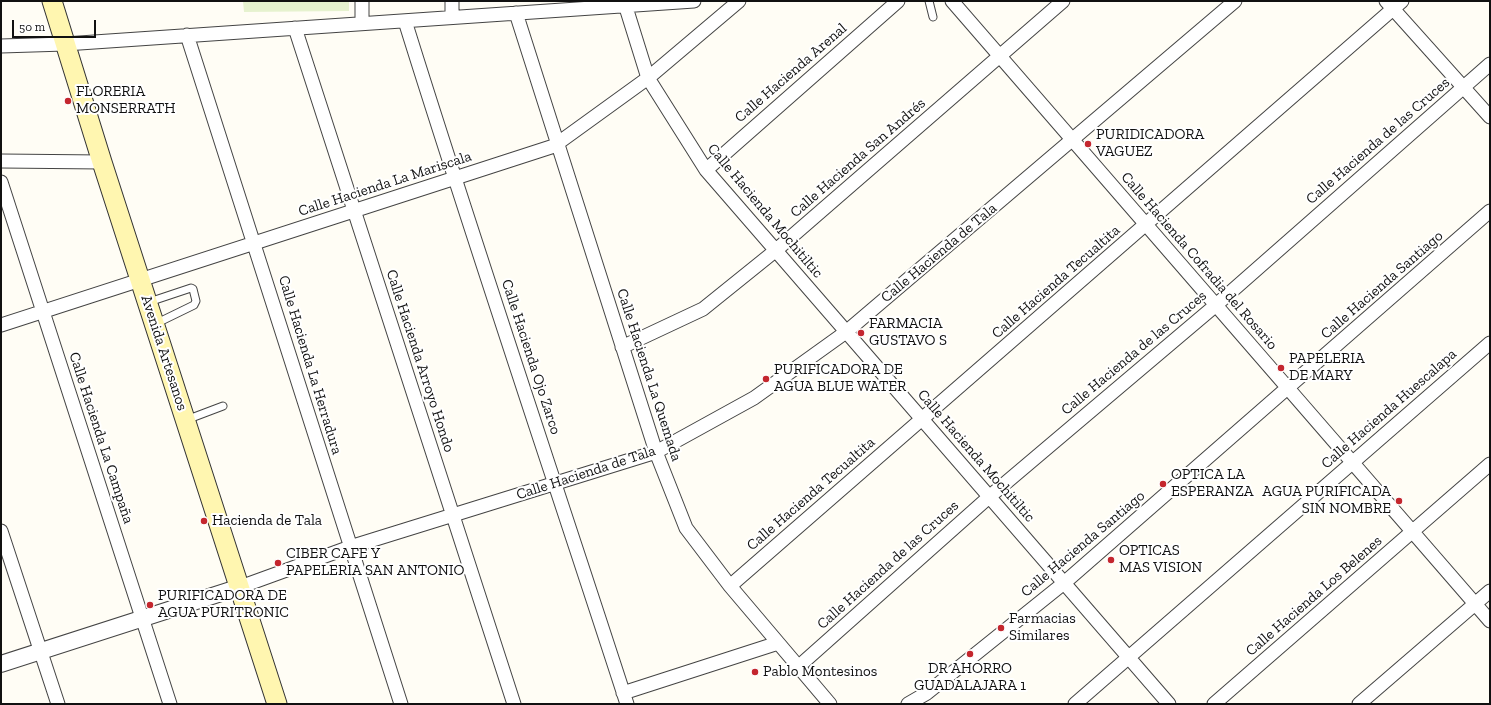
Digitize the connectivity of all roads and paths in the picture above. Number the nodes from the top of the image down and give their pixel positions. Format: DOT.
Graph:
graph roads {
  1 [pos="52,1"];
  2 [pos="362,1"];
  3 [pos="452,1"];
  4 [pos="694,1"];
  5 [pos="739,1"];
  6 [pos="898,1"];
  7 [pos="929,1"];
  8 [pos="952,1"];
  9 [pos="1063,1"];
  10 [pos="1234,1"];
  11 [pos="624,3"];
  12 [pos="1394,4"];
  13 [pos="542,6"];
  14 [pos="516,13"];
  15 [pos="452,17"];
  16 [pos="933,17"];
  17 [pos="405,20"];
  18 [pos="362,23"];
  19 [pos="295,28"];
  20 [pos="187,35"];
  21 [pos="65,44"];
  22 [pos="1,46"];
  23 [pos="1000,56"];
  24 [pos="1490,64"];
  25 [pos="648,78"];
  26 [pos="1464,87"];
  27 [pos="1490,117"];
  28 [pos="1072,140"];
  29 [pos="558,144"];
  30 [pos="1,161"];
  31 [pos="102,162"];
  32 [pos="706,170"];
  33 [pos="454,179"];
  34 [pos="2,187"];
  35 [pos="354,211"];
  36 [pos="1490,212"];
  37 [pos="1147,224"];
  38 [pos="255,243"];
  39 [pos="776,251"];
  40 [pos="140,280"];
  41 [pos="148,303"];
  42 [pos="1216,305"];
  43 [pos="43,311"];
  44 [pos="154,324"];
  45 [pos="1,325"];
  46 [pos="846,332"];
  47 [pos="1490,343"];
  48 [pos="622,347"];
  49 [pos="1288,388"];
  50 [pos="223,406"];
  51 [pos="923,418"];
  52 [pos="186,420"];
  53 [pos="656,452"];
  54 [pos="1352,462"];
  55 [pos="1490,464"];
  56 [pos="556,484"];
  57 [pos="989,497"];
  58 [pos="454,515"];
  59 [pos="1,531"];
  60 [pos="1412,533"];
  61 [pos="350,548"];
  62 [pos="1064,583"];
  63 [pos="730,586"];
  64 [pos="240,587"];
  65 [pos="1490,591"];
  66 [pos="1475,604"];
  67 [pos="143,619"];
  68 [pos="1490,621"];
  69 [pos="778,643"];
  70 [pos="41,652"];
  71 [pos="1128,657"];
  72 [pos="1,664"];
  73 [pos="798,667"];
  74 [pos="625,699"];
  75 [pos="58,704"];
  76 [pos="170,704"];
  77 [pos="277,704"];
  78 [pos="401,704"];
  79 [pos="514,704"];
  80 [pos="830,704"];
  81 [pos="908,704"];
  82 [pos="1075,704"];
  83 [pos="1169,704"];
  84 [pos="1214,704"];
  85 [pos="1359,704"];
  1 -- 21 [label="main road, Avenida Artesanos"];
  2 -- 18 [label="street"];
  3 -- 15 [label="street"];
  4 -- 11 [label="street"];
  5 -- 25 [label="street, Calle Hacienda La Mariscala"];
  6 -- 32 [label="street, Calle Hacienda Arenal"];
  7 -- 16 [label="lane"];
  8 -- 23 [label="street, Calle Hacienda Cofradia del Rosario"];
  9 -- 23 [label="street, Calle Hacienda San Andrés"];
  10 -- 28 [label="street, Calle Hacienda de Tala"];
  11 -- 13 [label="street"];
  11 -- 25 [label="street, Calle Hacienda Mochitiltic"];
  12 -- 26 [label="street"];
  12 -- 37 [label="street, Calle Hacienda Tecualtita"];
  13 -- 14 [label="street"];
  14 -- 15 [label="street"];
  14 -- 29 [label="street, Calle Hacienda La Quemada"];
  15 -- 17 [label="street"];
  17 -- 18 [label="street"];
  17 -- 33 [label="street, Calle Hacienda Ojo Zarco"];
  18 -- 19 [label="street"];
  19 -- 20 [label="street"];
  19 -- 35 [label="street, Calle Hacienda Arroyo Hondo"];
  20 -- 21 [label="street"];
  20 -- 38 [label="street, Calle Hacienda La Herradura"];
  21 -- 22 [label="street"];
  21 -- 31 [label="main road, Avenida Artesanos"];
  23 -- 28 [label="street, Calle Hacienda Cofradia del Rosario"];
  23 -- 39 [label="street, Calle Hacienda San Andrés"];
  24 -- 26 [label="street, Calle Hacienda de las Cruces"];
  25 -- 29 [label="street, Calle Hacienda La Mariscala"];
  25 -- 32 [label="street, Calle Hacienda Mochitiltic"];
  26 -- 27 [label="street"];
  26 -- 42 [label="street, Calle Hacienda de las Cruces"];
  28 -- 37 [label="street, Calle Hacienda Cofradia del Rosario"];
  28 -- 46 [label="street, Calle Hacienda de Tala"];
  29 -- 33 [label="street, Calle Hacienda La Mariscala"];
  29 -- 48 [label="street, Calle Hacienda La Quemada"];
  30 -- 31 [label="street"];
  31 -- 40 [label="main road, Avenida Artesanos"];
  32 -- 39 [label="street, Calle Hacienda Mochitiltic"];
  33 -- 35 [label="street, Calle Hacienda La Mariscala"];
  33 -- 56 [label="street, Calle Hacienda Ojo Zarco"];
  34 -- 43 [label="street, Calle Hacienda La Campaña"];
  35 -- 38 [label="street, Calle Hacienda La Mariscala"];
  35 -- 58 [label="street, Calle Hacienda Arroyo Hondo"];
  36 -- 49 [label="street, Calle Hacienda Santiago"];
  37 -- 42 [label="street, Calle Hacienda Cofradia del Rosario"];
  37 -- 51 [label="street, Calle Hacienda Tecualtita"];
  38 -- 40 [label="street, Calle Hacienda La Mariscala"];
  38 -- 61 [label="street, Calle Hacienda La Herradura"];
  39 -- 46 [label="street, Calle Hacienda Mochitiltic"];
  39 -- 48 [label="street, Calle Hacienda San Andrés"];
  40 -- 41 [label="main road, Avenida Artesanos"];
  40 -- 43 [label="street, Calle Hacienda La Mariscala"];
  41 -- 44 [label="main road, Avenida Artesanos"];
  41 -- 44 [label="lane"];
  42 -- 49 [label="street, Calle Hacienda Cofradia del Rosario"];
  42 -- 57 [label="street, Calle Hacienda de las Cruces"];
  43 -- 45 [label="street, Calle Hacienda La Mariscala"];
  43 -- 67 [label="street, Calle Hacienda La Campaña"];
  44 -- 52 [label="main road, Avenida Artesanos"];
  46 -- 51 [label="street, Calle Hacienda Mochitiltic"];
  46 -- 53 [label="street, Calle Hacienda de Tala"];
  47 -- 54 [label="street, Calle Hacienda Huescalapa"];
  48 -- 53 [label="street, Calle Hacienda La Quemada"];
  49 -- 54 [label="street, Calle Hacienda Cofradia del Rosario"];
  49 -- 62 [label="street, Calle Hacienda Santiago"];
  50 -- 52 [label="lane"];
  51 -- 57 [label="street, Calle Hacienda Mochitiltic"];
  51 -- 63 [label="street, Calle Hacienda Tecualtita"];
  52 -- 64 [label="main road, Avenida Artesanos"];
  53 -- 56 [label="street, Calle Hacienda de Tala"];
  53 -- 63 [label="street, Calle Hacienda La Quemada"];
  54 -- 60 [label="street, Calle Hacienda Cofradia del Rosario"];
  54 -- 71 [label="street, Calle Hacienda Huescalapa"];
  55 -- 60 [label="street, Calle Hacienda Los Belenes"];
  56 -- 58 [label="street, Calle Hacienda de Tala"];
  56 -- 74 [label="street, Calle Hacienda Ojo Zarco"];
  57 -- 62 [label="street, Calle Hacienda Mochitiltic"];
  57 -- 73 [label="street, Calle Hacienda de las Cruces"];
  58 -- 61 [label="street, Calle Hacienda de Tala"];
  58 -- 79 [label="street, Calle Hacienda Arroyo Hondo"];
  59 -- 70 [label="street"];
  60 -- 66 [label="street, Calle Hacienda Cofradia del Rosario"];
  60 -- 84 [label="street, Calle Hacienda Los Belenes"];
  61 -- 64 [label="street, Calle Hacienda de Tala"];
  61 -- 78 [label="street, Calle Hacienda La Herradura"];
  62 -- 71 [label="street, Calle Hacienda Mochitiltic"];
  62 -- 81 [label="street, Calle Hacienda Santiago"];
  63 -- 69 [label="street, Calle Hacienda La Quemada"];
  64 -- 67 [label="street, Calle Hacienda de Tala"];
  64 -- 77 [label="main road, Avenida Artesanos"];
  65 -- 66 [label="street"];
  66 -- 68 [label="street, Calle Hacienda Cofradia del Rosario"];
  66 -- 85 [label="street"];
  67 -- 70 [label="street, Calle Hacienda de Tala"];
  67 -- 76 [label="street, Calle Hacienda La Campaña"];
  69 -- 73 [label="street, Calle Hacienda La Quemada"];
  69 -- 74 [label="street"];
  70 -- 72 [label="street, Calle Hacienda de Tala"];
  70 -- 75 [label="street"];
  71 -- 82 [label="street, Calle Hacienda Huescalapa"];
  71 -- 83 [label="street, Calle Hacienda Mochitiltic"];
  73 -- 80 [label="street, Calle Hacienda La Quemada"];
}
